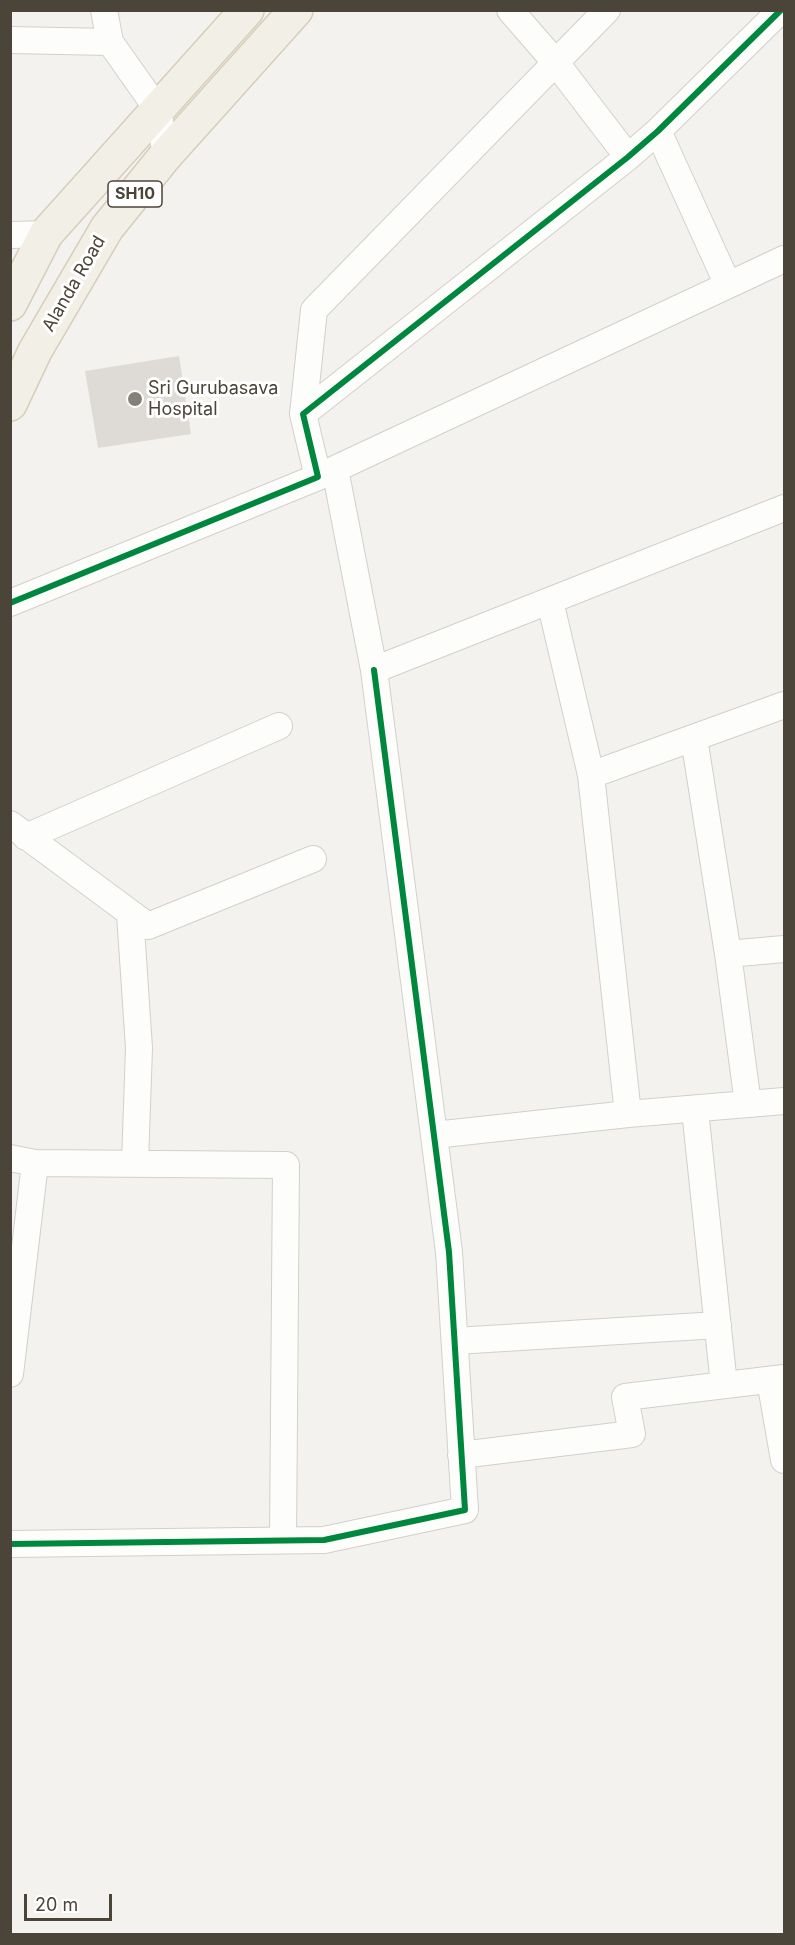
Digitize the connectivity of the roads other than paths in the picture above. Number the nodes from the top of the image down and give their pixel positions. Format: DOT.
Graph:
graph roads {
  1 [pos="104,10"];
  2 [pos="247,10"];
  3 [pos="296,10"];
  4 [pos="510,10"];
  5 [pos="607,10"];
  6 [pos="781,10"];
  7 [pos="10,40"];
  8 [pos="110,42"];
  9 [pos="556,63"];
  10 [pos="158,110"];
  11 [pos="658,131"];
  12 [pos="166,155"];
  13 [pos="628,157"];
  14 [pos="46,234"];
  15 [pos="10,235"];
  16 [pos="784,259"];
  17 [pos="728,285"];
  18 [pos="10,303"];
  19 [pos="10,404"];
  20 [pos="303,414"];
  21 [pos="327,473"];
  22 [pos="784,508"];
  23 [pos="549,601"];
  24 [pos="10,603"];
  25 [pos="374,670"];
  26 [pos="784,705"];
  27 [pos="279,726"];
  28 [pos="694,738"];
  29 [pos="591,775"];
  30 [pos="18,831"];
  31 [pos="313,859"];
  32 [pos="130,914"];
  33 [pos="784,949"];
  34 [pos="728,954"];
  35 [pos="784,1101"];
  36 [pos="748,1104"];
  37 [pos="695,1110"];
  38 [pos="628,1114"];
  39 [pos="434,1135"];
  40 [pos="23,1160"];
  41 [pos="135,1163"];
  42 [pos="718,1325"];
  43 [pos="455,1341"];
  44 [pos="10,1374"];
  45 [pos="777,1379"];
  46 [pos="724,1385"];
  47 [pos="461,1455"];
  48 [pos="784,1460"];
  49 [pos="283,1540"];
  50 [pos="10,1544"];
  1 -- 8 [label="street"];
  2 -- 10 [label="main road, SH10"];
  3 -- 12 [label="main road, Alanda Road / SH10"];
  4 -- 9 [label="street"];
  5 -- 9 [label="street"];
  6 -- 11 [label="street"];
  7 -- 8 [label="street"];
  8 -- 10 [label="street"];
  9 -- 13 [label="street"];
  9 -- 20 [label="street"];
  10 -- 12 [label="street"];
  10 -- 14 [label="main road, SH10"];
  11 -- 13 [label="street"];
  11 -- 17 [label="street"];
  12 -- 19 [label="main road, Alanda Road / SH10"];
  13 -- 20 [label="street"];
  14 -- 15 [label="street"];
  14 -- 18 [label="main road, SH10"];
  16 -- 17 [label="street"];
  17 -- 21 [label="street"];
  20 -- 21 [label="street"];
  21 -- 24 [label="street"];
  21 -- 25 [label="street"];
  22 -- 23 [label="street"];
  23 -- 25 [label="street"];
  23 -- 29 [label="street"];
  25 -- 39 [label="street"];
  26 -- 28 [label="street"];
  27 -- 30 [label="street"];
  28 -- 29 [label="street"];
  28 -- 34 [label="street"];
  29 -- 38 [label="street"];
  30 -- 32 [label="street"];
  31 -- 32 [label="street"];
  32 -- 41 [label="street"];
  33 -- 34 [label="street"];
  34 -- 36 [label="street"];
  35 -- 36 [label="street"];
  36 -- 37 [label="street"];
  37 -- 38 [label="street"];
  37 -- 42 [label="street"];
  38 -- 39 [label="street"];
  39 -- 43 [label="street"];
  40 -- 41 [label="street"];
  40 -- 44 [label="street"];
  41 -- 49 [label="street"];
  42 -- 43 [label="street"];
  42 -- 46 [label="street"];
  43 -- 47 [label="street"];
  45 -- 46 [label="street"];
  45 -- 48 [label="street"];
  46 -- 47 [label="street"];
  47 -- 49 [label="street"];
  49 -- 50 [label="street"];
}
